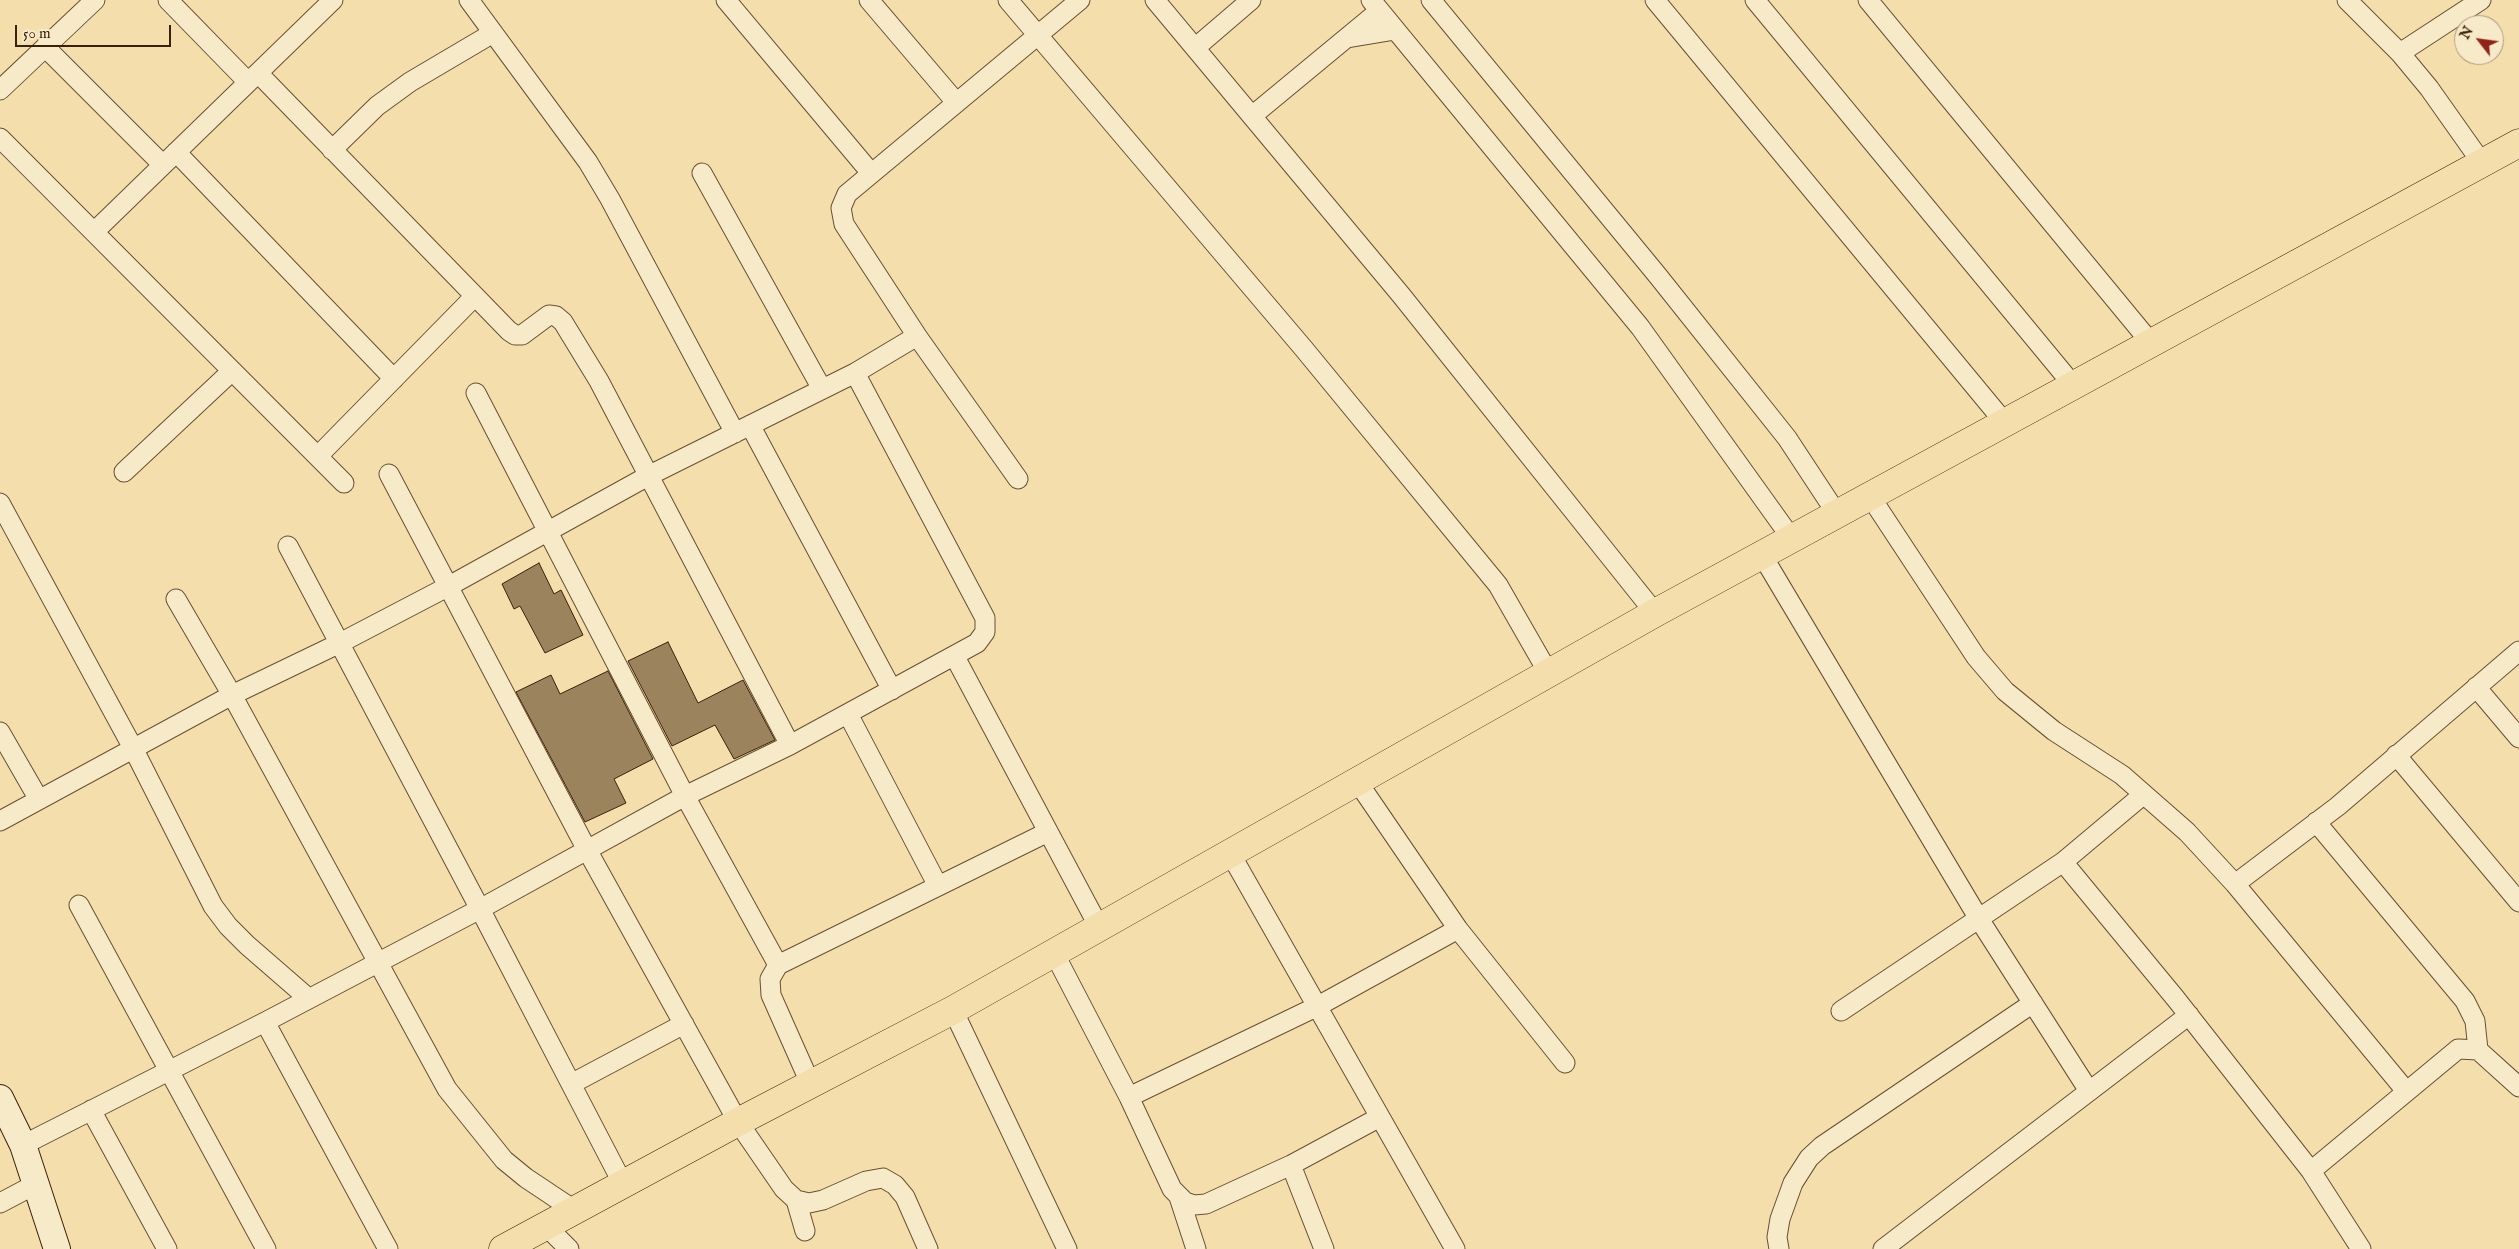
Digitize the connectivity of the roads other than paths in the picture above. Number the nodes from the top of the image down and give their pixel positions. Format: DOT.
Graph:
graph roads {
  1 [pos="95,0"];
  2 [pos="168,0"];
  3 [pos="333,0"];
  4 [pos="469,0"];
  5 [pos="726,0"];
  6 [pos="869,0"];
  7 [pos="1008,0"];
  8 [pos="1080,0"];
  9 [pos="1155,0"];
  10 [pos="1251,0"];
  11 [pos="1431,0"];
  12 [pos="1655,0"];
  13 [pos="1755,0"];
  14 [pos="1868,0"];
  15 [pos="2347,0"];
  16 [pos="2481,0"];
  17 [pos="1375,5"];
  18 [pos="1395,30"];
  19 [pos="493,33"];
  20 [pos="1038,35"];
  21 [pos="1346,39"];
  22 [pos="45,47"];
  23 [pos="1195,48"];
  24 [pos="2400,53"];
  25 [pos="253,78"];
  26 [pos="4,79"];
  27 [pos="955,101"];
  28 [pos="1252,116"];
  29 [pos="0,138"];
  30 [pos="2519,143"];
  31 [pos="332,150"];
  32 [pos="170,158"];
  33 [pos="2482,163"];
  34 [pos="871,172"];
  35 [pos="702,173"];
  36 [pos="94,232"];
  37 [pos="475,296"];
  38 [pos="917,336"];
  39 [pos="2152,343"];
  40 [pos="232,371"];
  41 [pos="855,373"];
  42 [pos="394,379"];
  43 [pos="2073,385"];
  44 [pos="822,389"];
  45 [pos="476,393"];
  46 [pos="2005,422"];
  47 [pos="743,429"];
  48 [pos="318,456"];
  49 [pos="124,472"];
  50 [pos="389,474"];
  51 [pos="648,476"];
  52 [pos="1018,479"];
  53 [pos="344,483"];
  54 [pos="1870,496"];
  55 [pos="0,503"];
  56 [pos="1838,514"];
  57 [pos="548,531"];
  58 [pos="1792,539"];
  59 [pos="288,546"];
  60 [pos="1762,555"];
  61 [pos="450,586"];
  62 [pos="176,599"];
  63 [pos="1655,613"];
  64 [pos="340,643"];
  65 [pos="2519,651"];
  66 [pos="955,657"];
  67 [pos="1549,674"];
  68 [pos="2476,687"];
  69 [pos="892,690"];
  70 [pos="232,695"];
  71 [pos="848,714"];
  72 [pos="0,732"];
  73 [pos="2519,738"];
  74 [pos="790,746"];
  75 [pos="133,748"];
  76 [pos="2396,755"];
  77 [pos="1357,782"];
  78 [pos="2144,794"];
  79 [pos="686,796"];
  80 [pos="38,798"];
  81 [pos="0,821"];
  82 [pos="2316,822"];
  83 [pos="1048,832"];
  84 [pos="586,848"];
  85 [pos="1230,853"];
  86 [pos="2063,862"];
  87 [pos="2235,884"];
  88 [pos="938,886"];
  89 [pos="2519,902"];
  90 [pos="79,905"];
  91 [pos="480,909"];
  92 [pos="1979,919"];
  93 [pos="1099,927"];
  94 [pos="1458,929"];
  95 [pos="1054,952"];
  96 [pos="376,962"];
  97 [pos="778,965"];
  98 [pos="302,1001"];
  99 [pos="2032,1003"];
  100 [pos="1318,1006"];
  101 [pos="953,1010"];
  102 [pos="1841,1011"];
  103 [pos="2189,1015"];
  104 [pos="270,1019"];
  105 [pos="684,1024"];
  106 [pos="2478,1050"];
  107 [pos="1564,1063"];
  108 [pos="170,1069"];
  109 [pos="571,1084"];
  110 [pos="811,1085"];
  111 [pos="2519,1087"];
  112 [pos="2089,1091"];
  113 [pos="2406,1091"];
  114 [pos="0,1098"];
  115 [pos="1129,1098"];
  116 [pos="91,1110"];
  117 [pos="1380,1117"];
  118 [pos="738,1122"];
  119 [pos="23,1145"];
  120 [pos="1291,1165"];
  121 [pos="2311,1171"];
  122 [pos="36,1184"];
  123 [pos="623,1184"];
  124 [pos="1179,1197"];
  125 [pos="796,1200"];
  126 [pos="0,1203"];
  127 [pos="574,1210"];
  128 [pos="547,1227"];
  129 [pos="805,1231"];
  130 [pos="57,1249"];
  131 [pos="167,1249"];
  132 [pos="266,1249"];
  133 [pos="388,1249"];
  134 [pos="502,1249"];
  135 [pos="569,1249"];
  136 [pos="928,1249"];
  137 [pos="1067,1249"];
  138 [pos="1196,1249"];
  139 [pos="1324,1249"];
  140 [pos="1455,1249"];
  141 [pos="1779,1249"];
  142 [pos="1883,1249"];
  143 [pos="2361,1249"];
  1 -- 22 [label="street"];
  2 -- 25 [label="street"];
  3 -- 25 [label="street"];
  4 -- 19 [label="street"];
  5 -- 34 [label="street"];
  6 -- 27 [label="street"];
  7 -- 20 [label="street"];
  8 -- 20 [label="street"];
  9 -- 23 [label="street"];
  10 -- 23 [label="street"];
  11 -- 56 [label="street"];
  12 -- 46 [label="street"];
  13 -- 43 [label="street"];
  14 -- 39 [label="street"];
  15 -- 24 [label="street"];
  16 -- 24 [label="street"];
  17 -- 18 [label="street"];
  17 -- 21 [label="street"];
  18 -- 21 [label="street"];
  18 -- 58 [label="street"];
  19 -- 31 [label="street"];
  19 -- 47 [label="street"];
  20 -- 27 [label="street"];
  20 -- 67 [label="street"];
  21 -- 28 [label="street"];
  22 -- 26 [label="street"];
  22 -- 32 [label="street"];
  23 -- 28 [label="street"];
  24 -- 33 [label="street"];
  25 -- 31 [label="street"];
  25 -- 32 [label="street"];
  27 -- 34 [label="street"];
  28 -- 63 [label="street"];
  29 -- 36 [label="street"];
  30 -- 33 [label="main road"];
  31 -- 37 [label="street"];
  32 -- 36 [label="street"];
  32 -- 42 [label="street"];
  33 -- 39 [label="main road"];
  34 -- 38 [label="street"];
  35 -- 44 [label="street"];
  36 -- 40 [label="street"];
  37 -- 42 [label="street"];
  37 -- 51 [label="street"];
  38 -- 41 [label="street"];
  38 -- 52 [label="street"];
  39 -- 43 [label="main road"];
  40 -- 48 [label="street"];
  40 -- 49 [label="street"];
  41 -- 44 [label="street"];
  41 -- 66 [label="street"];
  42 -- 48 [label="street"];
  43 -- 46 [label="main road"];
  44 -- 47 [label="street"];
  45 -- 57 [label="street"];
  46 -- 54 [label="main road"];
  47 -- 51 [label="street"];
  47 -- 69 [label="street"];
  48 -- 53 [label="street"];
  50 -- 61 [label="street"];
  51 -- 57 [label="street"];
  51 -- 74 [label="street"];
  54 -- 56 [label="main road"];
  54 -- 78 [label="street"];
  55 -- 75 [label="street"];
  56 -- 58 [label="main road"];
  57 -- 61 [label="street"];
  57 -- 79 [label="street"];
  58 -- 60 [label="main road"];
  59 -- 64 [label="street"];
  60 -- 63 [label="main road"];
  60 -- 92 [label="street"];
  61 -- 64 [label="street"];
  61 -- 84 [label="street"];
  62 -- 70 [label="street"];
  63 -- 67 [label="main road"];
  64 -- 70 [label="street"];
  64 -- 91 [label="street"];
  65 -- 68 [label="street"];
  66 -- 69 [label="street"];
  66 -- 83 [label="street"];
  67 -- 77 [label="main road"];
  68 -- 73 [label="street"];
  68 -- 76 [label="street"];
  69 -- 71 [label="street"];
  70 -- 75 [label="street"];
  70 -- 96 [label="street"];
  71 -- 74 [label="street"];
  71 -- 88 [label="street"];
  72 -- 80 [label="street"];
  74 -- 79 [label="street"];
  75 -- 80 [label="street"];
  75 -- 98 [label="street"];
  76 -- 82 [label="street"];
  76 -- 89 [label="street"];
  77 -- 85 [label="main road"];
  77 -- 94 [label="street"];
  78 -- 86 [label="street"];
  78 -- 87 [label="street"];
  79 -- 84 [label="street"];
  79 -- 97 [label="street"];
  80 -- 81 [label="street"];
  82 -- 87 [label="street"];
  82 -- 106 [label="street"];
  83 -- 88 [label="street"];
  83 -- 93 [label="street"];
  84 -- 91 [label="street"];
  84 -- 105 [label="street"];
  85 -- 93 [label="main road"];
  85 -- 100 [label="street"];
  86 -- 92 [label="street"];
  86 -- 103 [label="street"];
  87 -- 113 [label="street"];
  88 -- 97 [label="street"];
  90 -- 108 [label="street"];
  91 -- 96 [label="street"];
  91 -- 109 [label="street"];
  92 -- 99 [label="street"];
  92 -- 102 [label="street"];
  93 -- 95 [label="main road"];
  94 -- 100 [label="street"];
  94 -- 107 [label="street"];
  95 -- 101 [label="main road"];
  95 -- 115 [label="street"];
  96 -- 98 [label="street"];
  96 -- 127 [label="street"];
  97 -- 110 [label="street"];
  98 -- 104 [label="street"];
  99 -- 112 [label="street"];
  99 -- 141 [label="street"];
  100 -- 115 [label="street"];
  100 -- 117 [label="street"];
  101 -- 110 [label="main road"];
  101 -- 137 [label="street"];
  103 -- 112 [label="street"];
  103 -- 121 [label="street"];
  104 -- 108 [label="street"];
  104 -- 133 [label="street"];
  105 -- 109 [label="street"];
  105 -- 118 [label="street"];
  106 -- 111 [label="street"];
  106 -- 113 [label="street"];
  108 -- 116 [label="street"];
  108 -- 132 [label="street"];
  109 -- 123 [label="street"];
  110 -- 118 [label="main road"];
  112 -- 142 [label="street"];
  113 -- 121 [label="street"];
  114 -- 119 [label="street"];
  115 -- 124 [label="street"];
  116 -- 119 [label="street"];
  116 -- 131 [label="street"];
  117 -- 120 [label="street"];
  117 -- 140 [label="street"];
  118 -- 123 [label="main road"];
  118 -- 125 [label="street"];
  119 -- 122 [label="street"];
  120 -- 124 [label="street"];
  120 -- 139 [label="street"];
  121 -- 143 [label="street"];
  122 -- 126 [label="street"];
  122 -- 130 [label="street"];
  123 -- 127 [label="main road"];
  124 -- 138 [label="street"];
  125 -- 129 [label="street"];
  125 -- 136 [label="street"];
  127 -- 128 [label="main road"];
  128 -- 134 [label="main road"];
  128 -- 135 [label="street"];
}
